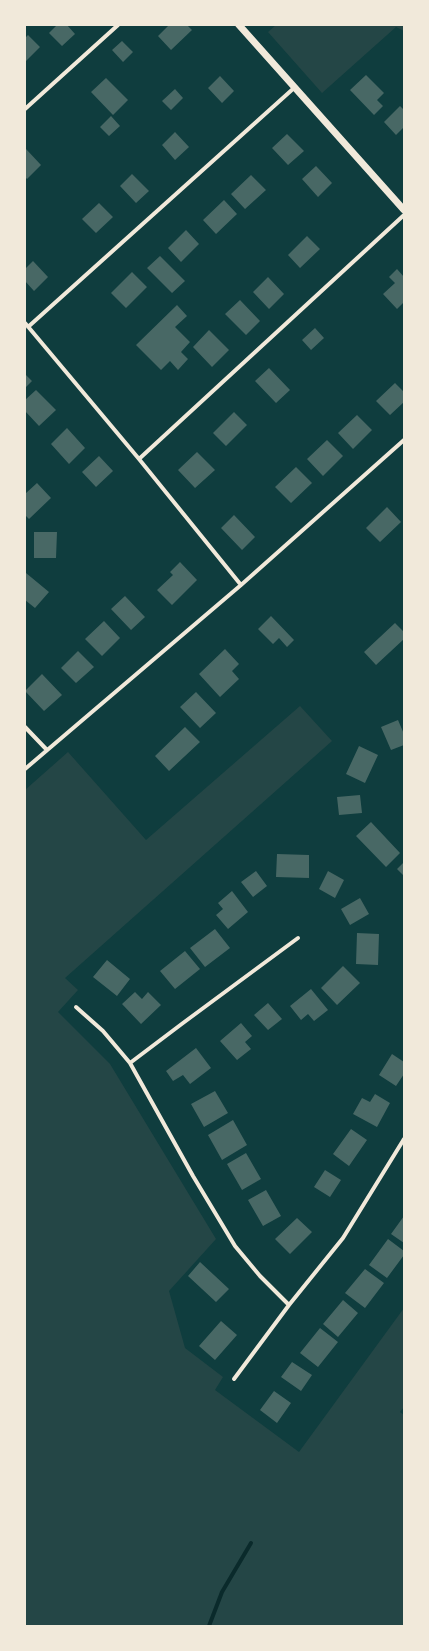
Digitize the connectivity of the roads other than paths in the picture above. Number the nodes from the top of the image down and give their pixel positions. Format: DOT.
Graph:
graph roads {
  1 [pos="118,25"];
  2 [pos="239,25"];
  3 [pos="294,88"];
  4 [pos="25,109"];
  5 [pos="404,210"];
  6 [pos="404,215"];
  7 [pos="27,325"];
  8 [pos="404,440"];
  9 [pos="139,459"];
  10 [pos="241,585"];
  11 [pos="25,727"];
  12 [pos="47,750"];
  13 [pos="25,769"];
  14 [pos="298,938"];
  15 [pos="76,1007"];
  16 [pos="130,1064"];
  17 [pos="404,1139"];
  18 [pos="289,1305"];
  19 [pos="234,1379"];
  1 -- 4 [label="street"];
  2 -- 3 [label="street"];
  3 -- 5 [label="street"];
  3 -- 7 [label="street"];
  6 -- 9 [label="street"];
  7 -- 9 [label="street"];
  8 -- 10 [label="street"];
  9 -- 10 [label="street"];
  10 -- 12 [label="street"];
  11 -- 12 [label="street"];
  12 -- 13 [label="street"];
  14 -- 16 [label="street"];
  15 -- 16 [label="street"];
  16 -- 18 [label="street"];
  17 -- 18 [label="street"];
  18 -- 19 [label="street"];
}
